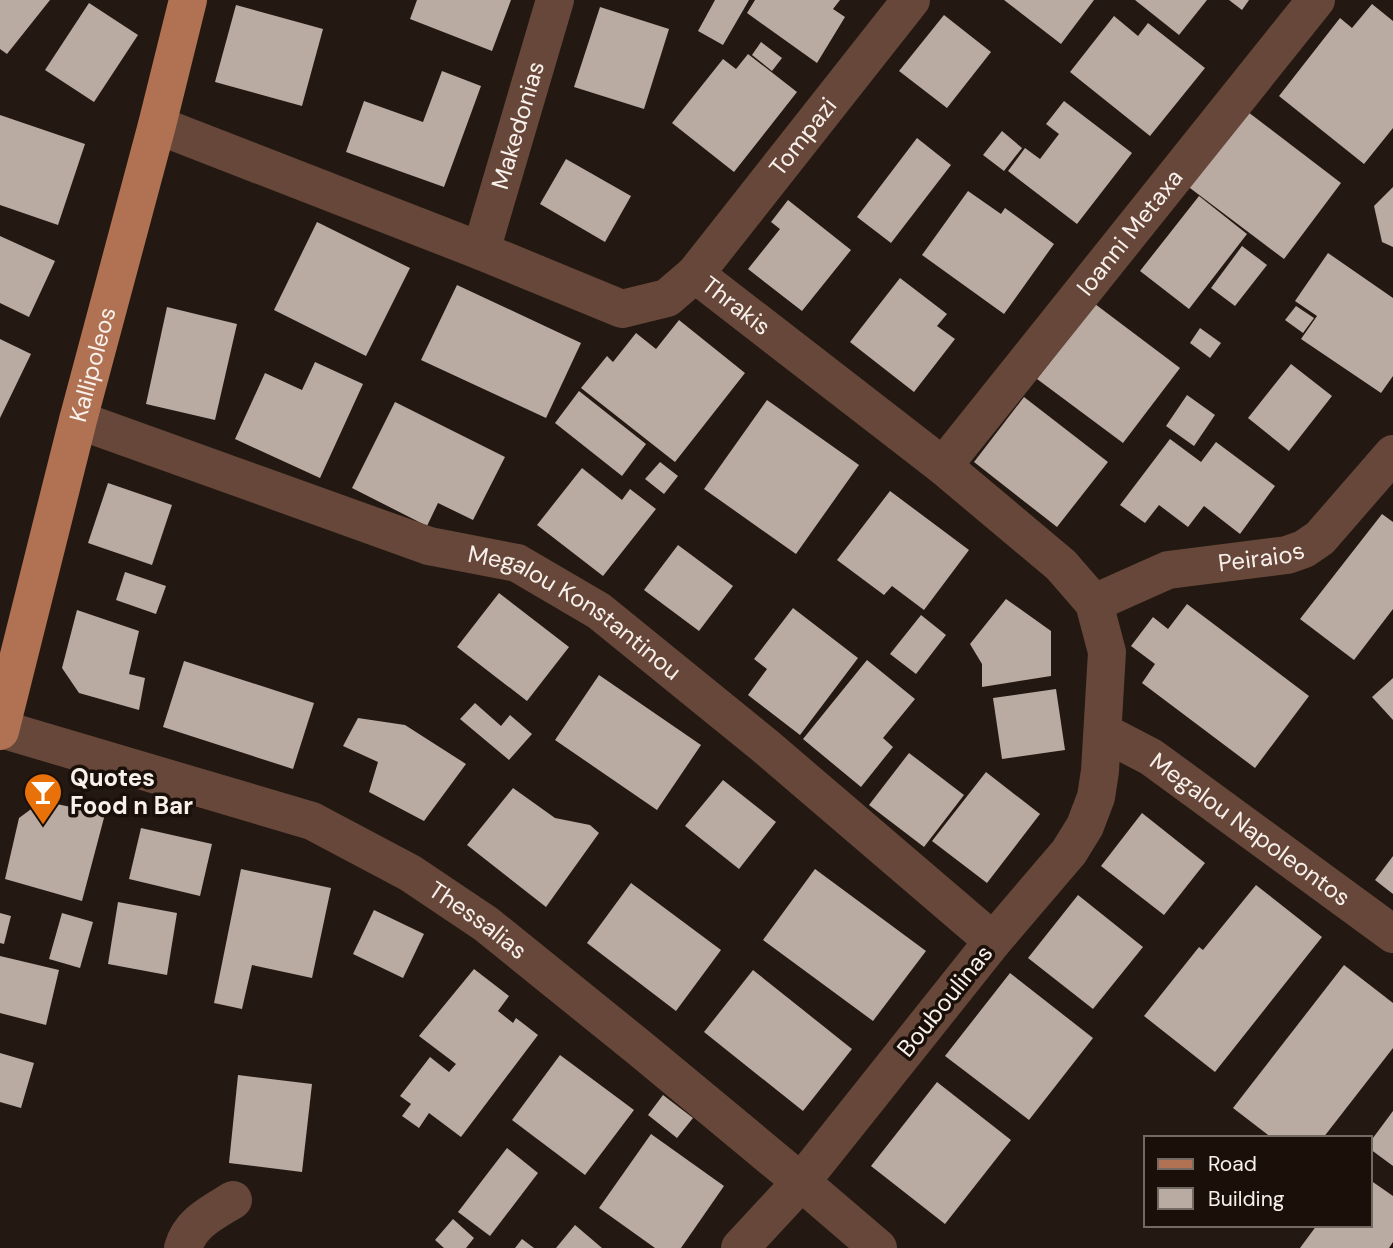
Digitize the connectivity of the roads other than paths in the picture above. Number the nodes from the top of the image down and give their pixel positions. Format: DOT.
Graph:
graph roads {
  1 [pos="188,0"];
  2 [pos="555,0"];
  3 [pos="911,0"];
  4 [pos="1316,0"];
  5 [pos="157,125"];
  6 [pos="481,251"];
  7 [pos="695,274"];
  8 [pos="78,420"];
  9 [pos="1392,458"];
  10 [pos="943,466"];
  11 [pos="1094,603"];
  12 [pos="0,730"];
  13 [pos="1104,732"];
  14 [pos="1393,934"];
  15 [pos="993,942"];
  16 [pos="801,1182"];
  17 [pos="233,1200"];
  18 [pos="183,1248"];
  19 [pos="740,1248"];
  20 [pos="878,1248"];
  1 -- 5 [label="main road, Kallipoleos"];
  2 -- 6 [label="street, Makedonias"];
  3 -- 7 [label="street, Tompazi"];
  4 -- 10 [label="street, Ioanni Metaxa"];
  5 -- 6 [label="street, Thrakis"];
  5 -- 8 [label="main road, Kallipoleos"];
  6 -- 7 [label="street, Thrakis"];
  7 -- 10 [label="street, Thrakis"];
  8 -- 12 [label="main road, Kallipoleos"];
  8 -- 15 [label="street, Megalou Konstantinou"];
  9 -- 11 [label="street, Peiraios"];
  10 -- 11 [label="street, Thrakis"];
  11 -- 13 [label="street, Thrakis"];
  12 -- 16 [label="street, Thessalias"];
  13 -- 14 [label="street, Megalou Napoleontos"];
  13 -- 15 [label="street, Bouboulinas"];
  15 -- 16 [label="street, Bouboulinas"];
  16 -- 19 [label="street, Bouboulinas"];
  16 -- 20 [label="street, Thessalias"];
  17 -- 18 [label="street"];
}
